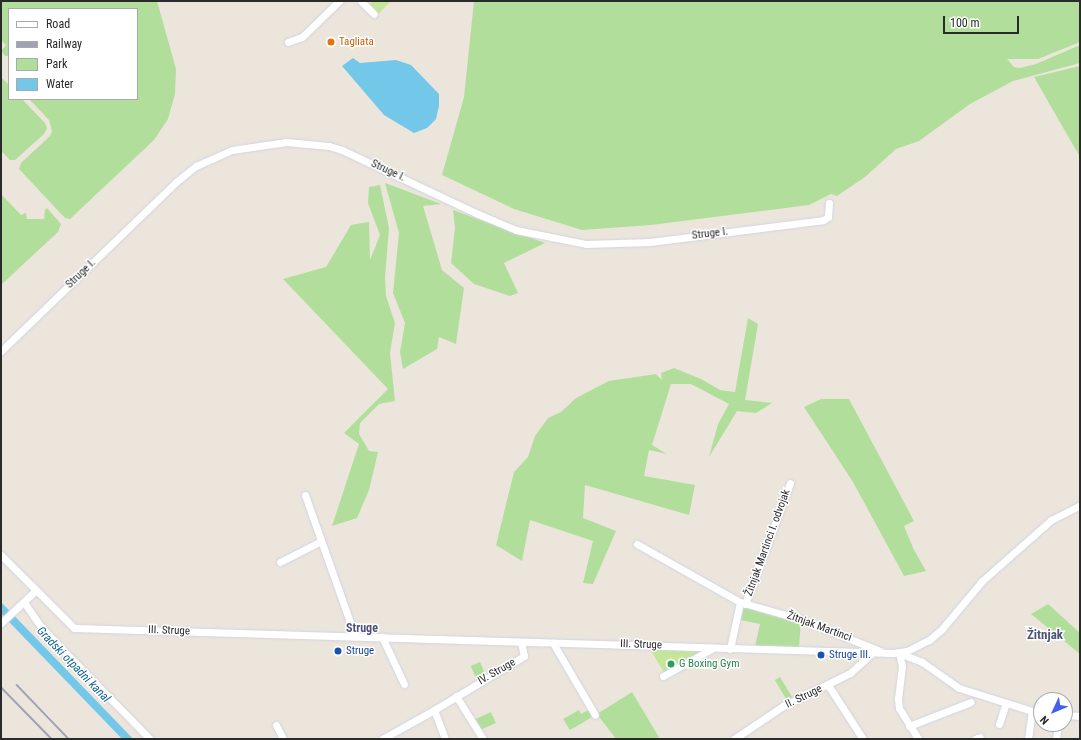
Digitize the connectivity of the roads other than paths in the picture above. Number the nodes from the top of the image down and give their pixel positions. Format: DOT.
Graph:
graph roads {
  1 [pos="339,1"];
  2 [pos="361,1"];
  3 [pos="374,14"];
  4 [pos="288,42"];
  5 [pos="829,203"];
  6 [pos="1,351"];
  7 [pos="790,483"];
  8 [pos="305,496"];
  9 [pos="1080,505"];
  10 [pos="321,541"];
  11 [pos="637,544"];
  12 [pos="1,555"];
  13 [pos="280,562"];
  14 [pos="36,591"];
  15 [pos="24,602"];
  16 [pos="743,603"];
  17 [pos="3,622"];
  18 [pos="355,636"];
  19 [pos="382,636"];
  20 [pos="521,642"];
  21 [pos="553,643"];
  22 [pos="713,648"];
  23 [pos="730,649"];
  24 [pos="899,652"];
  25 [pos="872,653"];
  26 [pos="886,653"];
  27 [pos="663,676"];
  28 [pos="404,684"];
  29 [pos="828,685"];
  30 [pos="456,696"];
  31 [pos="971,702"];
  32 [pos="1006,703"];
  33 [pos="434,710"];
  34 [pos="1032,711"];
  35 [pos="595,715"];
  36 [pos="999,724"];
  37 [pos="276,725"];
  38 [pos="909,726"];
  39 [pos="917,737"];
  40 [pos="150,739"];
  41 [pos="283,739"];
  42 [pos="382,739"];
  43 [pos="445,739"];
  44 [pos="483,739"];
  45 [pos="734,739"];
  46 [pos="864,739"];
  47 [pos="908,739"];
  48 [pos="1028,739"];
  1 -- 4 [label="street"];
  2 -- 3 [label="street"];
  5 -- 6 [label="street, Struge I."];
  7 -- 16 [label="street, Žitnjak Martinci I. odvojak"];
  8 -- 10 [label="street"];
  9 -- 24 [label="street, Žitnjak Martinci"];
  10 -- 13 [label="street"];
  10 -- 18 [label="street"];
  11 -- 16 [label="street, Žitnjak Martinci"];
  12 -- 14 [label="street, III. Struge"];
  14 -- 15 [label="street"];
  14 -- 18 [label="street, III. Struge"];
  15 -- 17 [label="street"];
  15 -- 40 [label="street"];
  16 -- 23 [label="street"];
  16 -- 26 [label="street, Žitnjak Martinci"];
  18 -- 19 [label="street, III. Struge"];
  19 -- 20 [label="street, III. Struge"];
  19 -- 28 [label="street"];
  20 -- 21 [label="street, III. Struge"];
  20 -- 30 [label="street, IV. Struge"];
  21 -- 22 [label="street, III. Struge"];
  21 -- 35 [label="street"];
  22 -- 23 [label="street, III. Struge"];
  22 -- 27 [label="street"];
  23 -- 25 [label="street, III. Struge"];
  24 -- 26 [label="street, Žitnjak Martinci"];
  24 -- 32 [label="street"];
  24 -- 38 [label="street"];
  25 -- 26 [label="street, III. Struge"];
  25 -- 29 [label="street, II. Struge"];
  29 -- 45 [label="street, II. Struge"];
  29 -- 46 [label="street"];
  30 -- 33 [label="street, IV. Struge"];
  30 -- 44 [label="street"];
  31 -- 38 [label="street"];
  32 -- 34 [label="street"];
  32 -- 36 [label="street"];
  33 -- 42 [label="street, IV. Struge"];
  33 -- 43 [label="street"];
  34 -- 48 [label="street"];
  37 -- 41 [label="street"];
  38 -- 39 [label="street"];
  39 -- 47 [label="street"];
}
